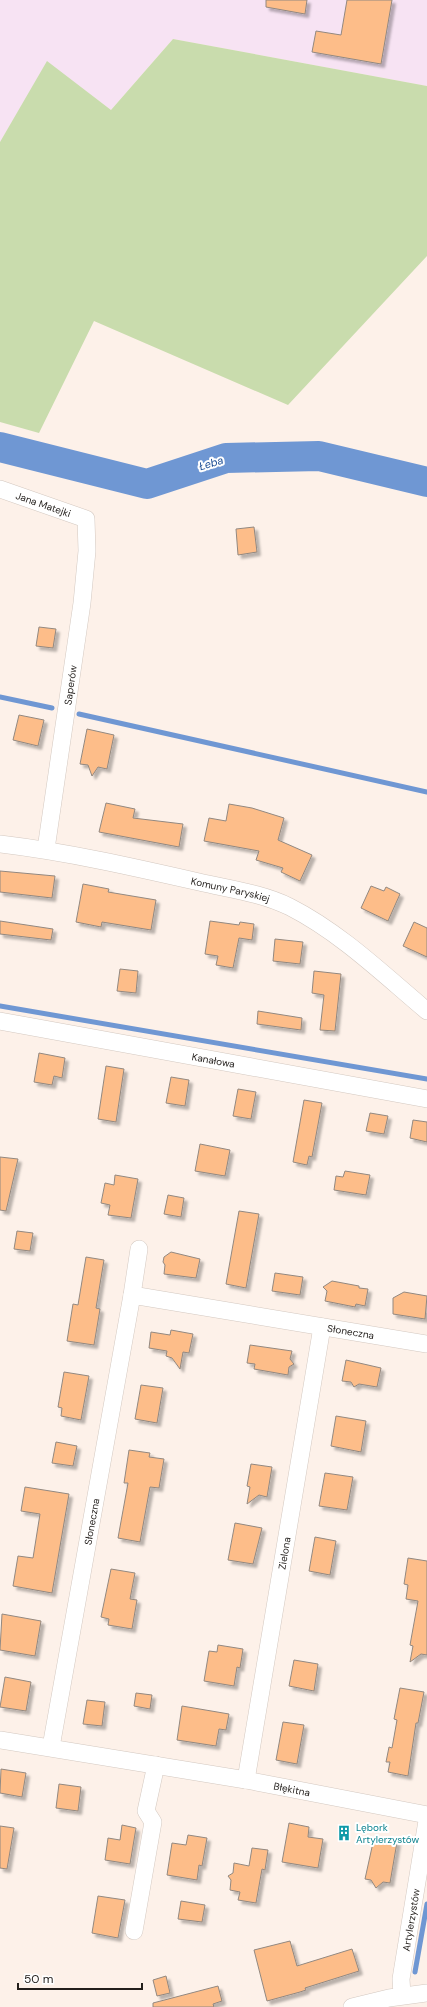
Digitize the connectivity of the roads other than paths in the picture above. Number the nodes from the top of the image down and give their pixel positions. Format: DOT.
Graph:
graph roads {
  1 [pos="0,489"];
  2 [pos="86,519"];
  3 [pos="0,844"];
  4 [pos="46,849"];
  5 [pos="427,1011"];
  6 [pos="0,1021"];
  7 [pos="427,1098"];
  8 [pos="139,1249"];
  9 [pos="132,1295"];
  10 [pos="322,1327"];
  11 [pos="427,1344"];
  12 [pos="0,1740"];
  13 [pos="51,1747"];
  14 [pos="156,1765"];
  15 [pos="246,1780"];
  16 [pos="427,1815"];
  17 [pos="427,1821"];
  18 [pos="134,1931"];
  19 [pos="423,1998"];
  20 [pos="394,2000"];
  21 [pos="352,2007"];
  1 -- 2 [label="street, Jana Matejki"];
  2 -- 4 [label="street, Saperów"];
  3 -- 4 [label="street, Komuny Paryskiej"];
  4 -- 5 [label="street, Komuny Paryskiej"];
  6 -- 7 [label="street, Kanałowa"];
  8 -- 9 [label="street, Słoneczna"];
  9 -- 10 [label="street, Słoneczna"];
  9 -- 13 [label="street, Słoneczna"];
  10 -- 11 [label="street, Słoneczna"];
  10 -- 15 [label="street, Zielona"];
  12 -- 13 [label="street, Błękitna"];
  13 -- 14 [label="street, Błękitna"];
  14 -- 15 [label="street, Błękitna"];
  14 -- 18 [label="street"];
  15 -- 16 [label="street, Błękitna"];
  17 -- 20 [label="street, Artylerzystów"];
  19 -- 20 [label="street"];
  20 -- 21 [label="street"];
}
